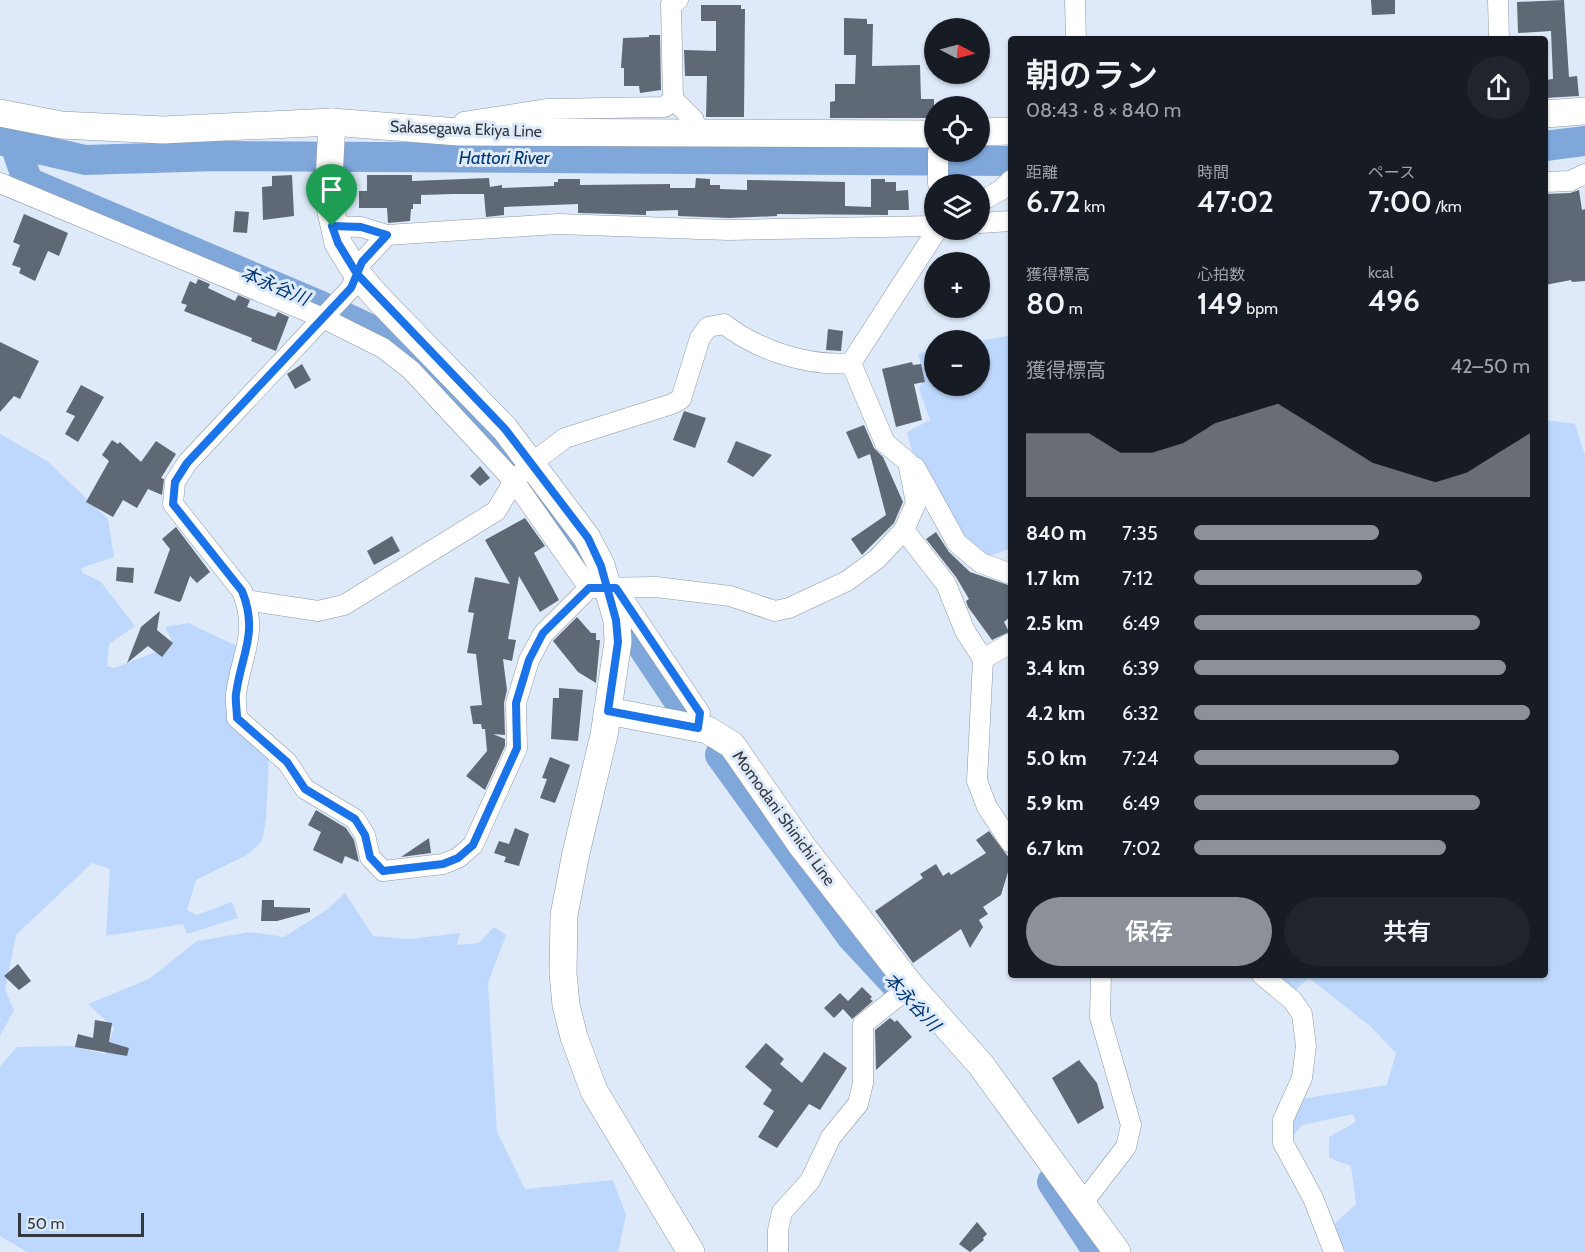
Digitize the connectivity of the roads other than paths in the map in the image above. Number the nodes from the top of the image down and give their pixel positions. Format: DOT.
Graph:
graph roads {
  1 [pos="678,0"];
  2 [pos="1075,0"];
  3 [pos="1498,0"];
  4 [pos="1076,36"];
  5 [pos="1499,36"];
  6 [pos="673,99"];
  7 [pos="1585,111"];
  8 [pos="0,113"];
  9 [pos="1548,114"];
  10 [pos="1008,131"];
  11 [pos="458,132"];
  12 [pos="990,132"];
  13 [pos="331,133"];
  14 [pos="694,134"];
  15 [pos="924,134"];
  16 [pos="1585,174"];
  17 [pos="1548,182"];
  18 [pos="0,183"];
  19 [pos="1008,183"];
  20 [pos="990,196"];
  21 [pos="1008,221"];
  22 [pos="990,222"];
  23 [pos="332,226"];
  24 [pos="924,226"];
  25 [pos="387,235"];
  26 [pos="931,240"];
  27 [pos="354,281"];
  28 [pos="323,318"];
  29 [pos="851,363"];
  30 [pos="908,462"];
  31 [pos="523,472"];
  32 [pos="904,530"];
  33 [pos="1008,573"];
  34 [pos="604,588"];
  35 [pos="245,600"];
  36 [pos="1008,645"];
  37 [pos="983,659"];
  38 [pos="608,711"];
  39 [pos="698,728"];
  40 [pos="1008,838"];
  41 [pos="1101,978"];
  42 [pos="1266,978"];
  43 [pos="911,986"];
  44 [pos="1082,1204"];
  45 [pos="691,1252"];
  46 [pos="778,1252"];
  47 [pos="1117,1252"];
  48 [pos="1334,1252"];
  1 -- 6 [label="street"];
  2 -- 4 [label="street"];
  3 -- 5 [label="street"];
  6 -- 11 [label="street"];
  6 -- 14 [label="street"];
  7 -- 9 [label="main road"];
  8 -- 13 [label="main road, Sakasegawa Ekiya Line"];
  10 -- 12 [label="main road"];
  11 -- 13 [label="main road, Sakasegawa Ekiya Line"];
  11 -- 14 [label="main road, Sakasegawa Ekiya Line"];
  13 -- 23 [label="main road"];
  14 -- 15 [label="main road, Sakasegawa Ekiya Line"];
  16 -- 17 [label="street"];
  18 -- 28 [label="street"];
  19 -- 20 [label="street"];
  21 -- 22 [label="street"];
  23 -- 25 [label="street"];
  23 -- 27 [label="main road"];
  24 -- 25 [label="street"];
  25 -- 27 [label="street"];
  26 -- 29 [label="street"];
  27 -- 28 [label="street"];
  27 -- 31 [label="main road"];
  28 -- 31 [label="street"];
  28 -- 35 [label="street"];
  29 -- 30 [label="street"];
  29 -- 31 [label="street"];
  30 -- 32 [label="street"];
  30 -- 33 [label="street"];
  31 -- 34 [label="main road"];
  31 -- 35 [label="street"];
  32 -- 34 [label="street"];
  32 -- 37 [label="street"];
  34 -- 35 [label="street"];
  34 -- 38 [label="main road"];
  34 -- 39 [label="street"];
  36 -- 37 [label="street"];
  37 -- 40 [label="street"];
  38 -- 39 [label="main road, Momodani Shinichi Line"];
  38 -- 45 [label="main road"];
  39 -- 43 [label="main road, Momodani Shinichi Line"];
  41 -- 44 [label="street"];
  42 -- 48 [label="street"];
  43 -- 44 [label="main road, Momodani Shinichi Line"];
  43 -- 46 [label="street"];
  44 -- 47 [label="main road, Momodani Shinichi Line"];
}
